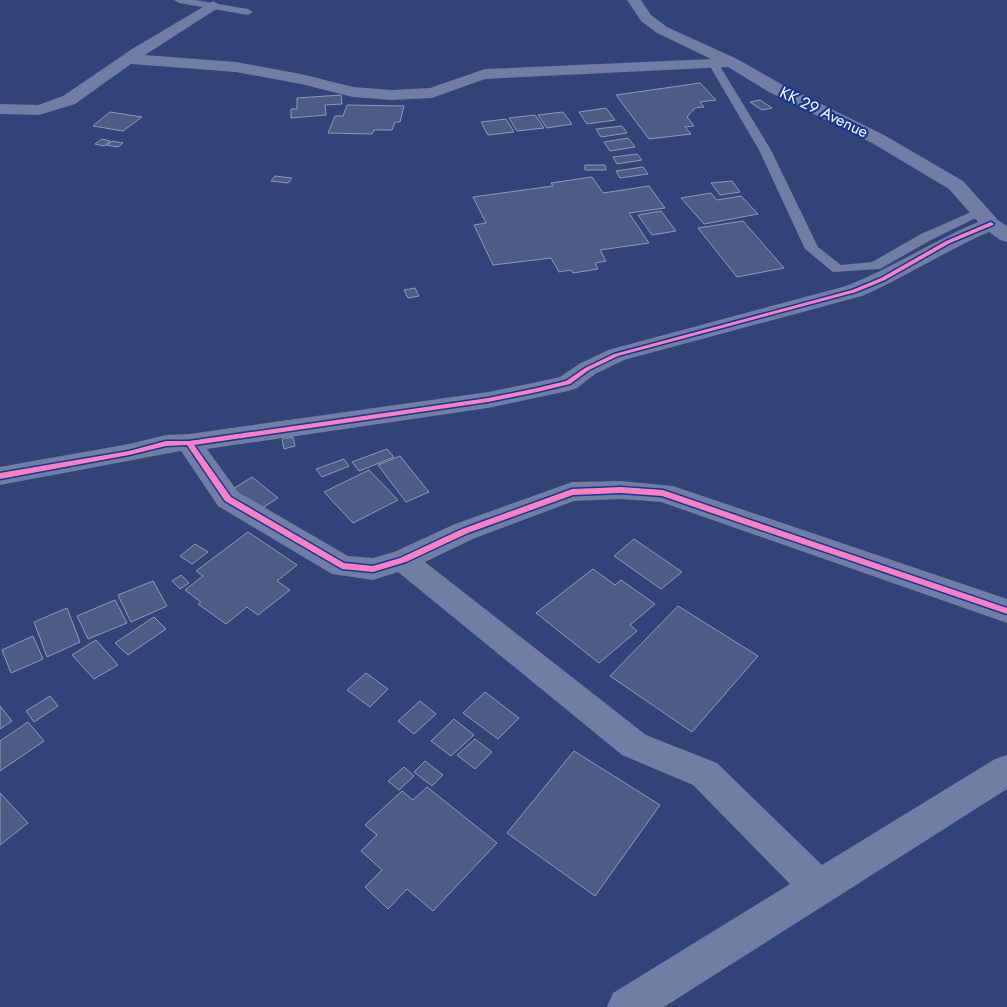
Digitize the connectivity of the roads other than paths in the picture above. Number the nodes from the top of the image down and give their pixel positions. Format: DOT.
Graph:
graph roads {
  1 [pos="179,0"];
  2 [pos="634,0"];
  3 [pos="213,5"];
  4 [pos="248,12"];
  5 [pos="128,59"];
  6 [pos="731,62"];
  7 [pos="713,63"];
  8 [pos="0,110"];
  9 [pos="993,224"];
  10 [pos="190,443"];
  11 [pos="0,476"];
  12 [pos="403,560"];
  13 [pos="1007,611"];
  14 [pos="1007,770"];
  15 [pos="819,888"];
  16 [pos="627,1007"];
  1 -- 3 [label="lane"];
  2 -- 6 [label="street, KK 29 Avenue"];
  3 -- 4 [label="lane"];
  3 -- 5 [label="street"];
  5 -- 7 [label="street"];
  5 -- 8 [label="street"];
  6 -- 7 [label="street"];
  6 -- 9 [label="street, KK 29 Avenue"];
  7 -- 9 [label="lane"];
  9 -- 10 [label="street"];
  10 -- 11 [label="street"];
  10 -- 12 [label="street"];
  12 -- 13 [label="street"];
  12 -- 15 [label="street"];
  14 -- 15 [label="street"];
  15 -- 16 [label="street"];
}
